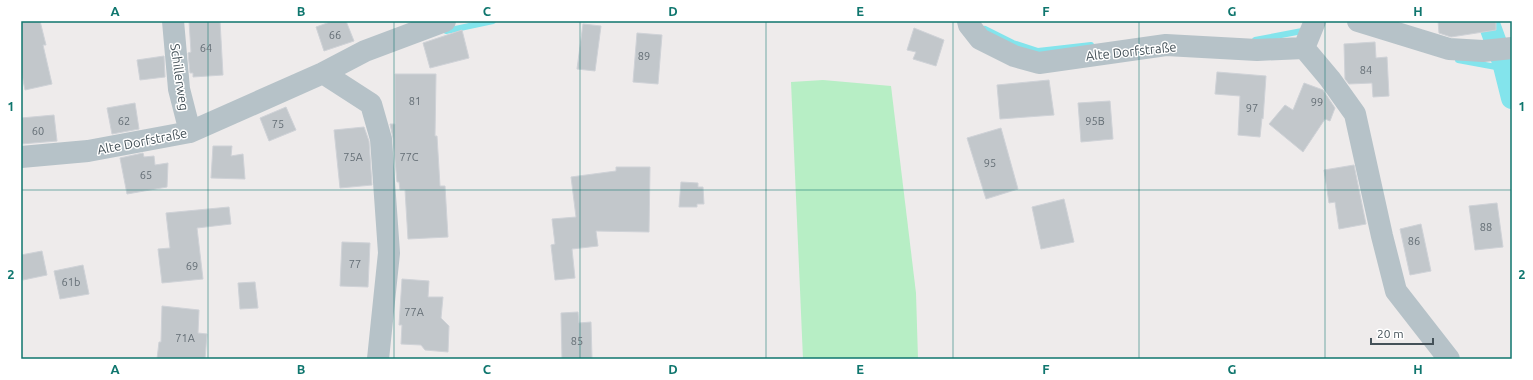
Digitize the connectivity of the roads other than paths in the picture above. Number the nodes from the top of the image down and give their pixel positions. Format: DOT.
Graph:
graph roads {
  1 [pos="173,21"];
  2 [pos="445,21"];
  3 [pos="968,21"];
  4 [pos="1315,21"];
  5 [pos="1358,21"];
  6 [pos="1304,48"];
  7 [pos="1512,48"];
  8 [pos="323,73"];
  9 [pos="190,132"];
  10 [pos="21,157"];
  11 [pos="375,357"];
  12 [pos="1449,359"];
  1 -- 9 [label="street, Schillerweg"];
  2 -- 8 [label="street, Alte Dorfstraße"];
  3 -- 6 [label="street, Alte Dorfstraße"];
  4 -- 6 [label="street"];
  5 -- 7 [label="street"];
  6 -- 12 [label="street"];
  8 -- 9 [label="street, Alte Dorfstraße"];
  8 -- 11 [label="street"];
  9 -- 10 [label="street, Alte Dorfstraße"];
}
